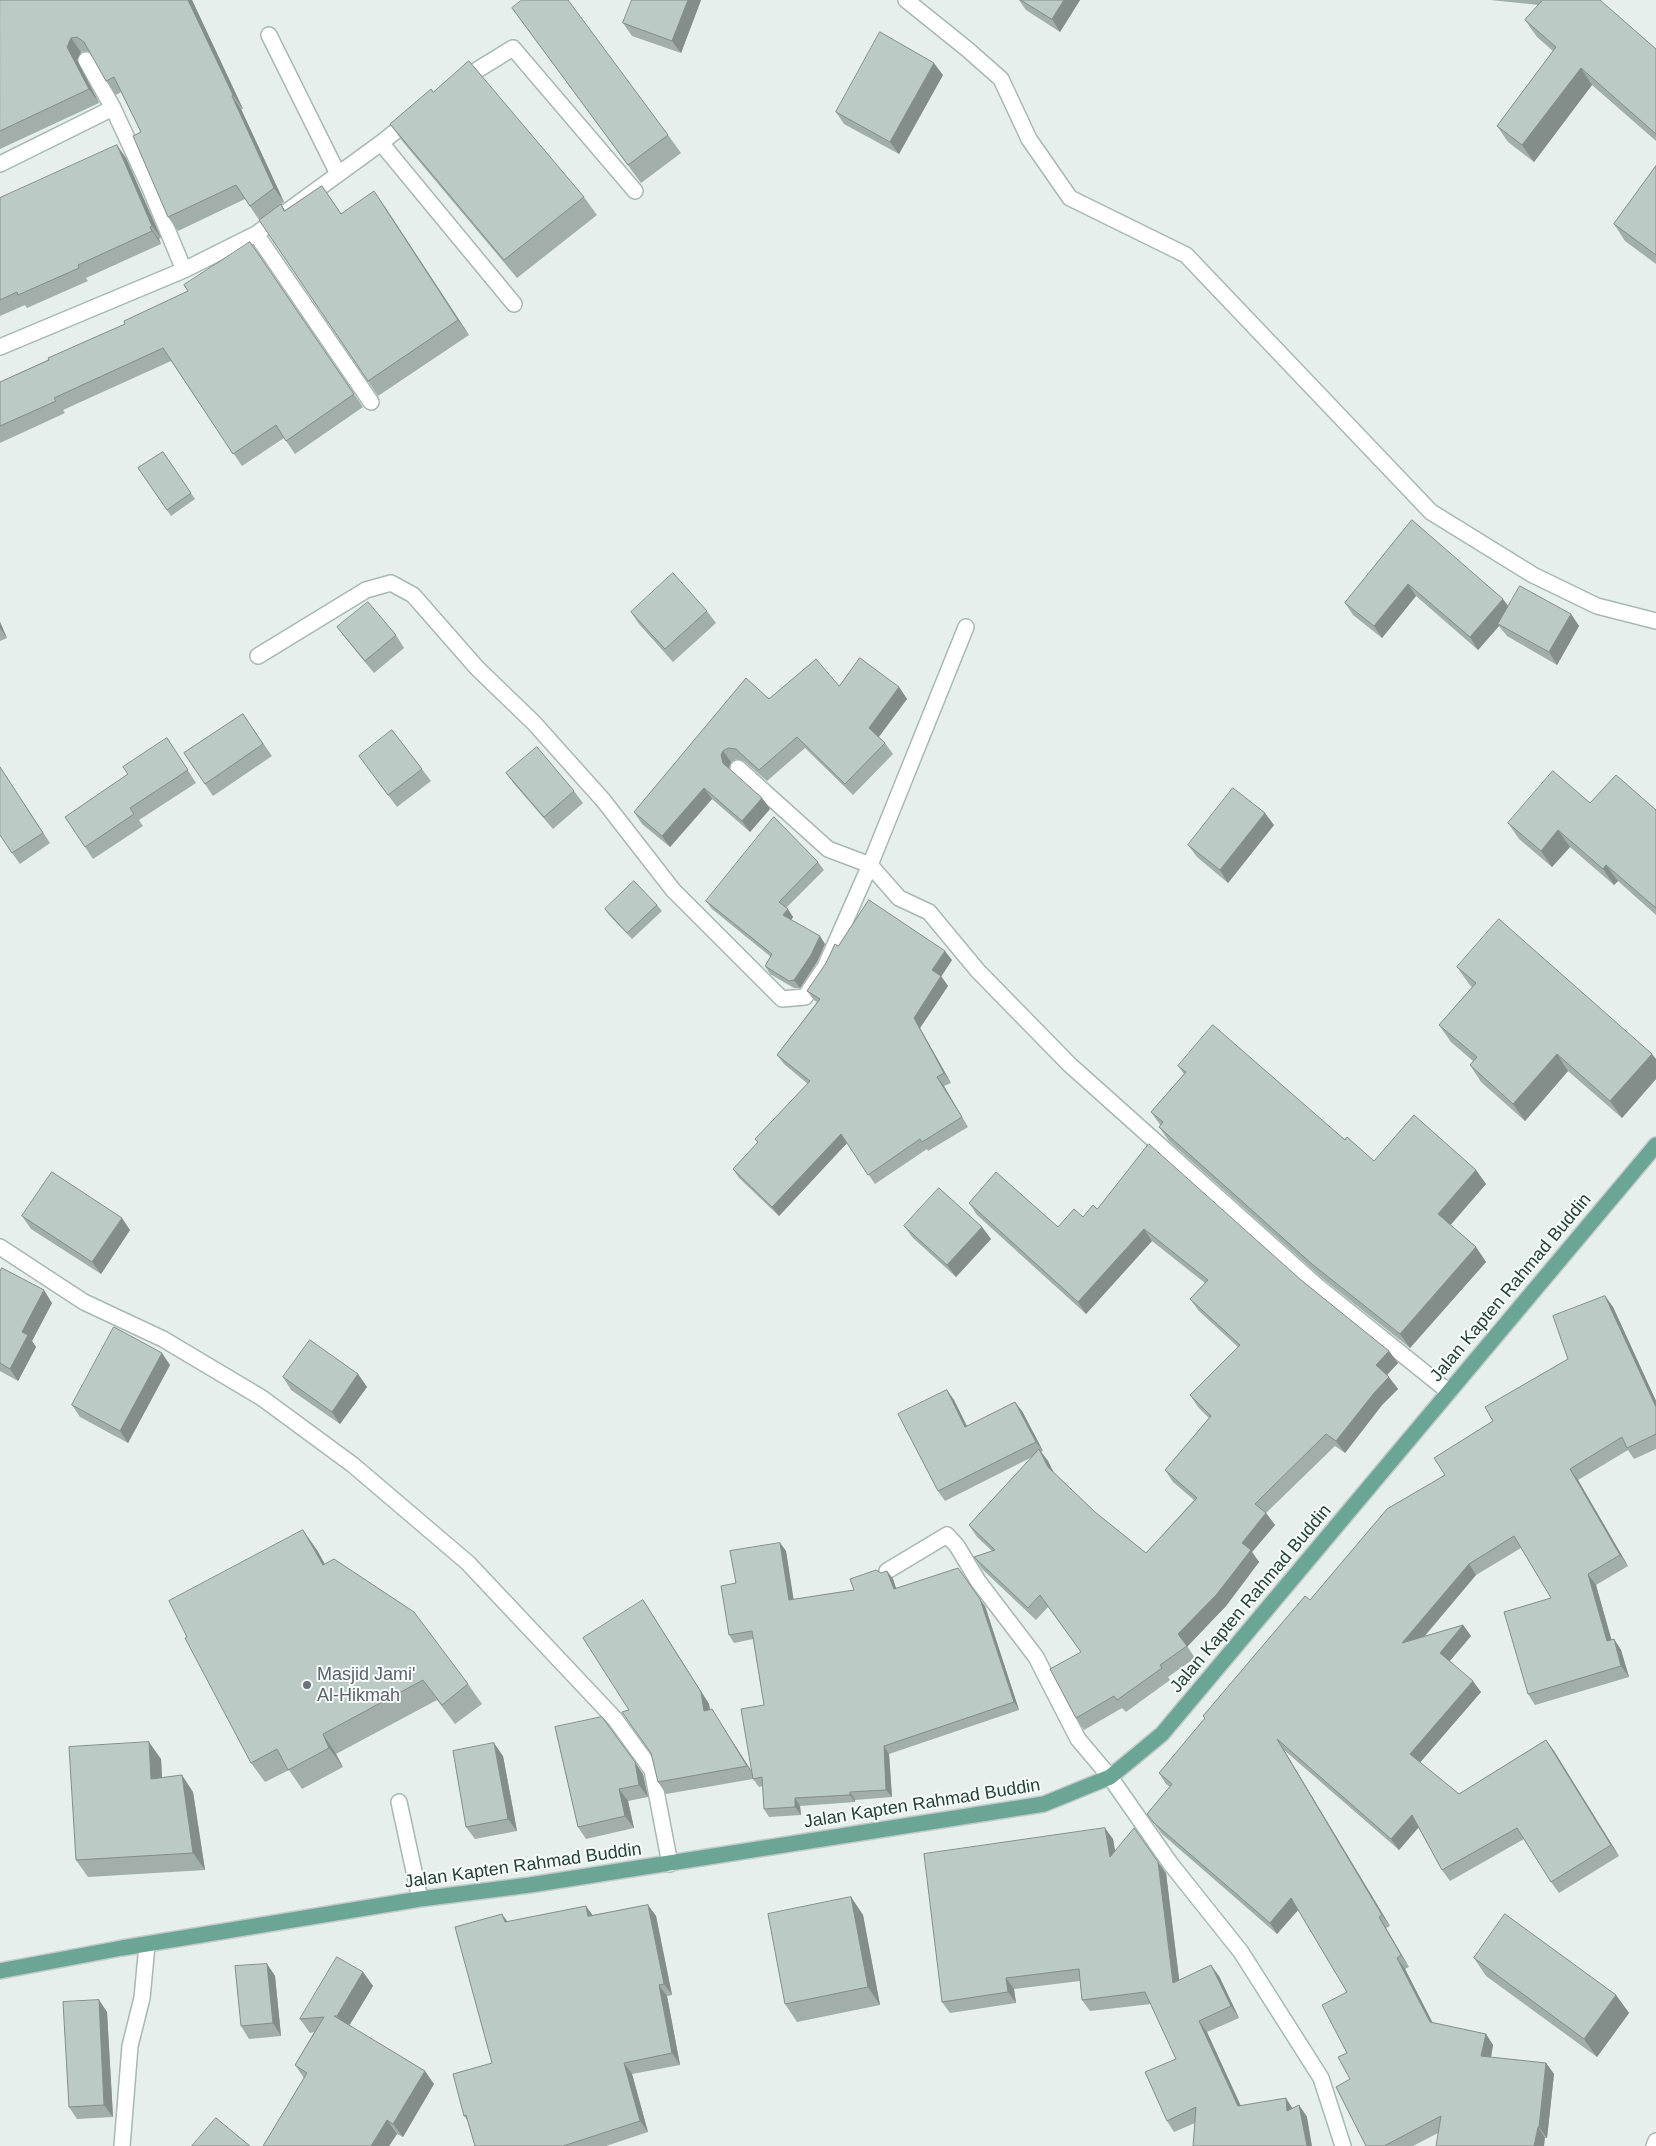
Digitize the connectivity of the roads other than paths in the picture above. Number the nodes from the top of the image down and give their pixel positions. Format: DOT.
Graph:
graph roads {
  1 [pos="906,0"];
  2 [pos="269,35"];
  3 [pos="86,60"];
  4 [pos="451,86"];
  5 [pos="113,108"];
  6 [pos="420,112"];
  7 [pos="381,143"];
  8 [pos="0,164"];
  9 [pos="338,174"];
  10 [pos="635,191"];
  11 [pos="256,234"];
  12 [pos="184,270"];
  13 [pos="514,304"];
  14 [pos="0,347"];
  15 [pos="371,402"];
  16 [pos="1656,621"];
  17 [pos="966,626"];
  18 [pos="258,656"];
  19 [pos="738,768"];
  20 [pos="870,865"];
  21 [pos="1656,1145"];
  22 [pos="0,1247"];
  23 [pos="1449,1392"];
  24 [pos="887,1571"];
  25 [pos="1110,1778"];
  26 [pos="399,1802"];
  27 [pos="670,1864"];
  28 [pos="420,1899"];
  29 [pos="147,1945"];
  30 [pos="0,1971"];
  31 [pos="1656,2141"];
  32 [pos="122,2146"];
  33 [pos="1343,2146"];
  34 [pos="1654,2146"];
  1 -- 16 [label="street"];
  2 -- 9 [label="street"];
  3 -- 5 [label="street"];
  4 -- 10 [label="street"];
  5 -- 8 [label="street"];
  5 -- 12 [label="street"];
  6 -- 7 [label="street"];
  7 -- 9 [label="street"];
  7 -- 13 [label="street"];
  9 -- 11 [label="street"];
  11 -- 12 [label="street"];
  11 -- 15 [label="street"];
  12 -- 14 [label="street"];
  17 -- 20 [label="street"];
  18 -- 20 [label="street"];
  19 -- 20 [label="street"];
  20 -- 23 [label="street"];
  21 -- 23 [label="main road, Jalan Kapten Rahmad Buddin"];
  22 -- 27 [label="street"];
  23 -- 25 [label="main road, Jalan Kapten Rahmad Buddin"];
  24 -- 25 [label="street"];
  25 -- 27 [label="main road, Jalan Kapten Rahmad Buddin"];
  25 -- 33 [label="street"];
  26 -- 28 [label="street"];
  27 -- 28 [label="main road, Jalan Kapten Rahmad Buddin"];
  28 -- 29 [label="main road, Jalan Kapten Rahmad Buddin"];
  29 -- 30 [label="main road, Jalan Kapten Rahmad Buddin"];
  29 -- 32 [label="street"];
  31 -- 34 [label="street"];
}
